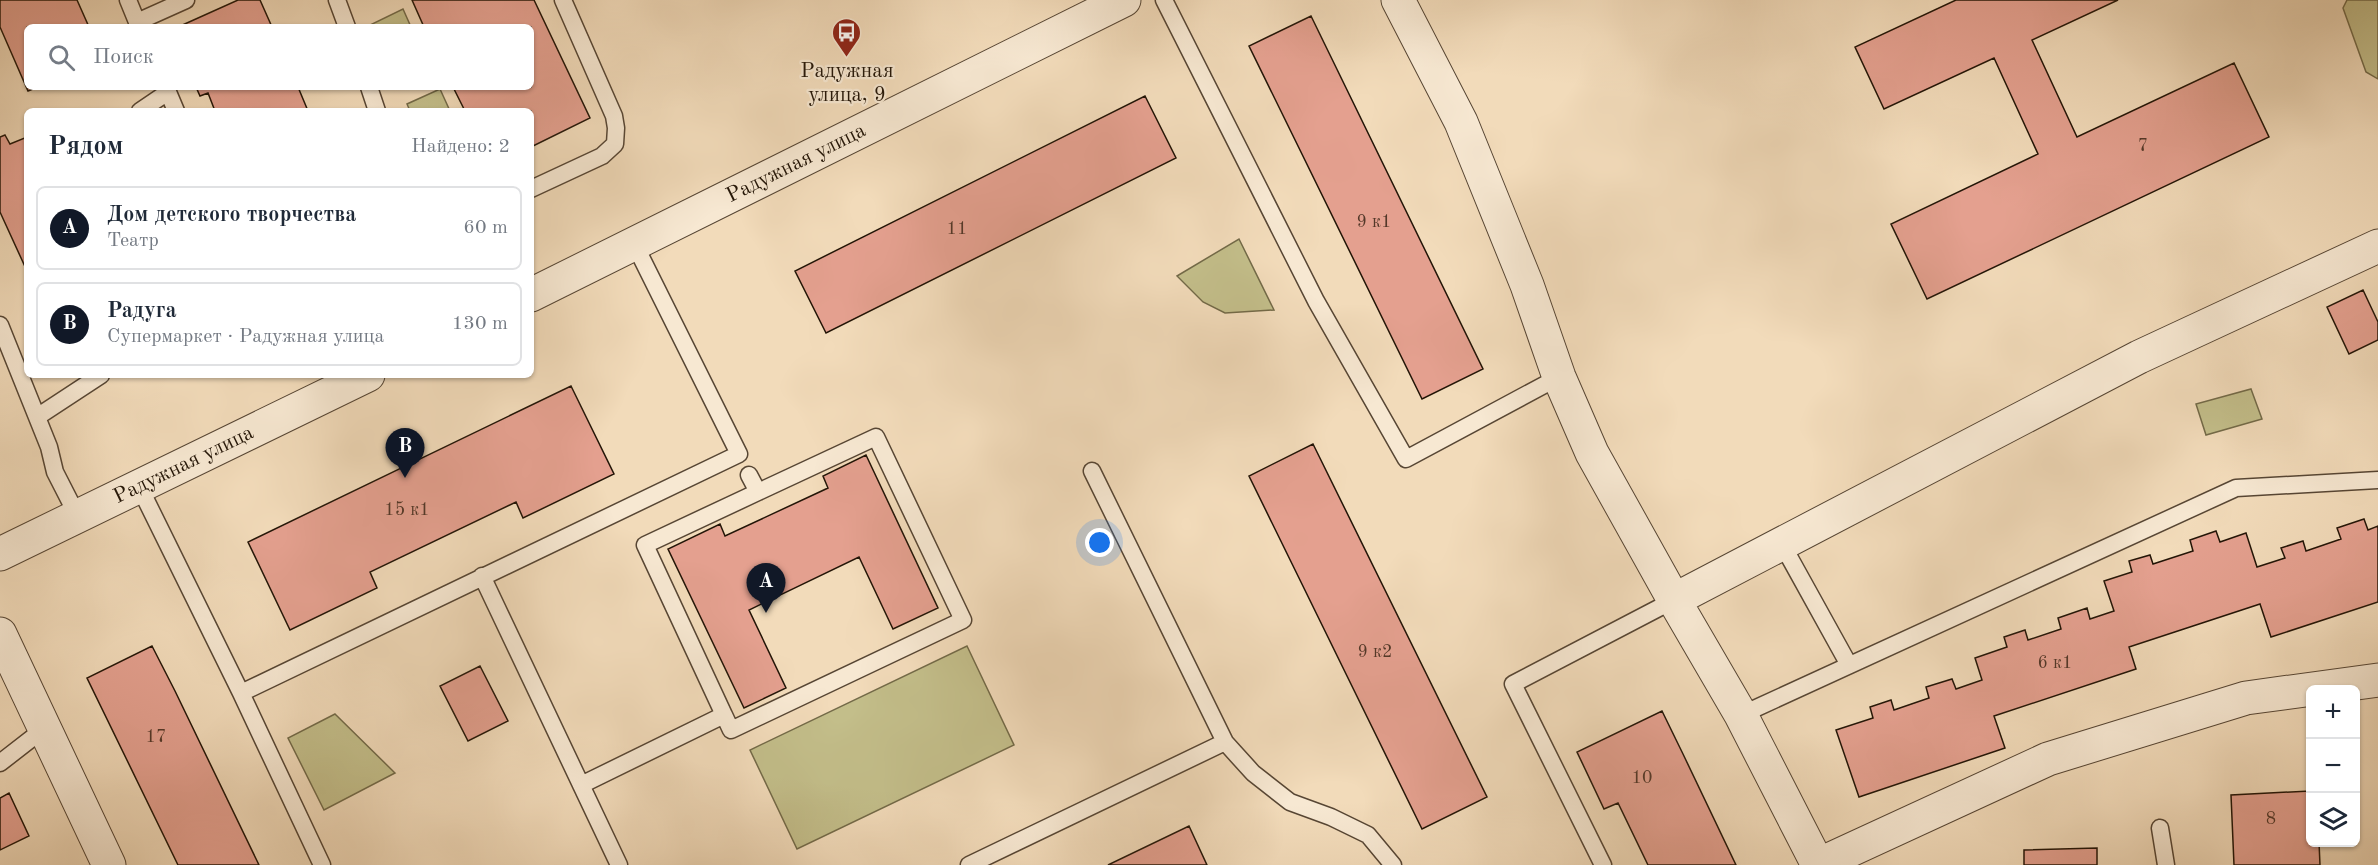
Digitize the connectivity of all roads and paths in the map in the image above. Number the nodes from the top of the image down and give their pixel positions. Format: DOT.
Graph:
graph roads {
  1 [pos="128,0"];
  2 [pos="186,0"];
  3 [pos="337,0"];
  4 [pos="563,0"];
  5 [pos="1124,0"];
  6 [pos="1164,0"];
  7 [pos="1398,0"];
  8 [pos="138,24"];
  9 [pos="346,24"];
  10 [pos="166,90"];
  11 [pos="167,90"];
  12 [pos="370,90"];
  13 [pos="144,108"];
  14 [pos="175,108"];
  15 [pos="376,108"];
  16 [pos="534,188"];
  17 [pos="634,243"];
  18 [pos="2378,246"];
  19 [pos="534,293"];
  20 [pos="0,325"];
  21 [pos="1559,377"];
  22 [pos="96,378"];
  23 [pos="362,378"];
  24 [pos="37,417"];
  25 [pos="1092,471"];
  26 [pos="749,475"];
  27 [pos="2378,480"];
  28 [pos="139,486"];
  29 [pos="758,492"];
  30 [pos="78,517"];
  31 [pos="1782,544"];
  32 [pos="0,554"];
  33 [pos="482,576"];
  34 [pos="1674,600"];
  35 [pos="0,634"];
  36 [pos="1849,665"];
  37 [pos="2378,680"];
  38 [pos="241,693"];
  39 [pos="724,715"];
  40 [pos="1741,715"];
  41 [pos="45,728"];
  42 [pos="1225,742"];
  43 [pos="0,763"];
  44 [pos="581,785"];
  45 [pos="2160,828"];
  46 [pos="109,865"];
  47 [pos="322,865"];
  48 [pos="619,865"];
  49 [pos="969,865"];
  50 [pos="1393,865"];
  51 [pos="1603,865"];
  52 [pos="1818,865"];
  53 [pos="2166,865"];
  1 -- 8 [label="lane"];
  2 -- 8 [label="lane"];
  3 -- 9 [label="lane"];
  4 -- 16 [label="lane"];
  5 -- 17 [label="street, Радужная улица"];
  6 -- 21 [label="lane"];
  7 -- 21 [label="street"];
  10 -- 13 [label="lane"];
  11 -- 14 [label="lane"];
  12 -- 15 [label="lane"];
  17 -- 19 [label="street, Радужная улица"];
  17 -- 33 [label="lane"];
  18 -- 31 [label="street"];
  20 -- 24 [label="lane"];
  21 -- 34 [label="street"];
  22 -- 24 [label="lane"];
  23 -- 28 [label="street, Радужная улица"];
  24 -- 30 [label="lane"];
  25 -- 42 [label="lane"];
  26 -- 29 [label="lane"];
  27 -- 36 [label="lane"];
  28 -- 30 [label="street, Радужная улица"];
  28 -- 38 [label="lane"];
  29 -- 39 [label="lane"];
  29 -- 39 [label="lane"];
  30 -- 32 [label="street, Радужная улица"];
  31 -- 34 [label="street"];
  31 -- 36 [label="lane"];
  33 -- 38 [label="lane"];
  33 -- 44 [label="lane"];
  34 -- 40 [label="street"];
  34 -- 51 [label="lane"];
  35 -- 41 [label="street"];
  36 -- 40 [label="lane"];
  37 -- 52 [label="street"];
  38 -- 47 [label="lane"];
  39 -- 44 [label="lane"];
  40 -- 52 [label="street"];
  41 -- 43 [label="lane"];
  41 -- 46 [label="street"];
  42 -- 49 [label="lane"];
  42 -- 50 [label="lane"];
  44 -- 48 [label="lane"];
  45 -- 53 [label="lane"];
}
